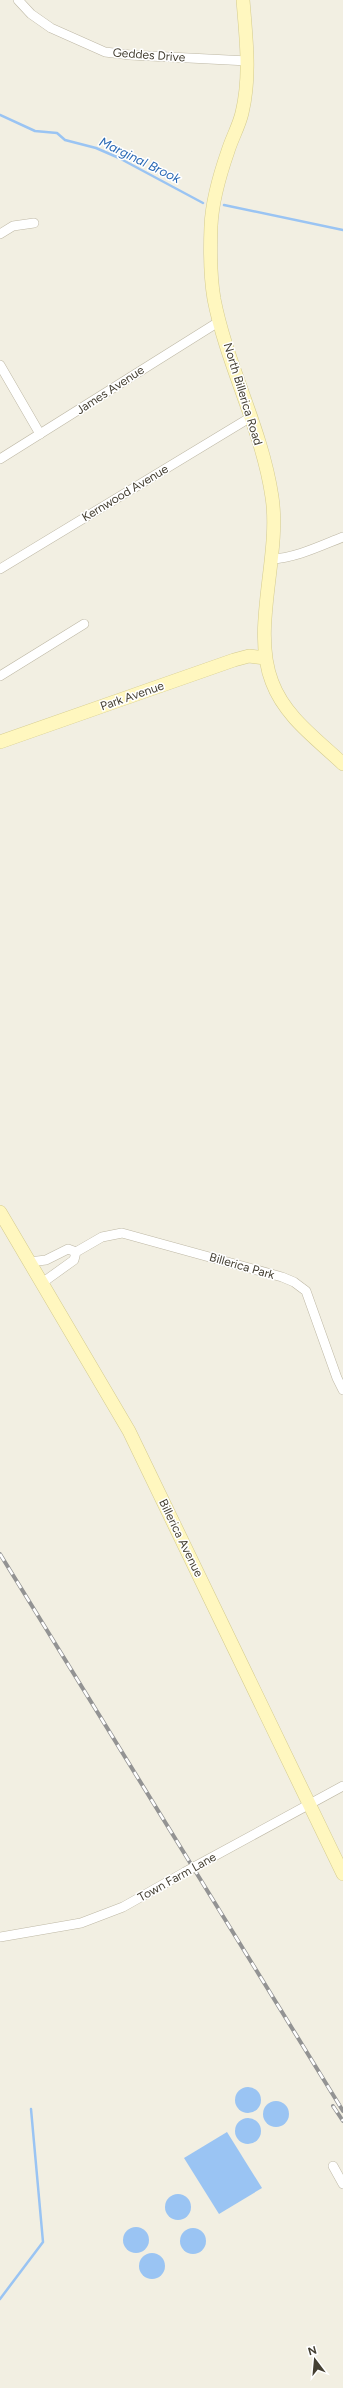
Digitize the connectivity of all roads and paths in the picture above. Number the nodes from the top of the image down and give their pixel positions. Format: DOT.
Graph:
graph roads {
  1 [pos="18,0"];
  2 [pos="243,0"];
  3 [pos="248,61"];
  4 [pos="34,223"];
  5 [pos="0,234"];
  6 [pos="220,321"];
  7 [pos="0,365"];
  8 [pos="251,417"];
  9 [pos="40,434"];
  10 [pos="0,459"];
  11 [pos="343,537"];
  12 [pos="271,559"];
  13 [pos="0,570"];
  14 [pos="84,624"];
  15 [pos="265,658"];
  16 [pos="0,676"];
  17 [pos="0,742"];
  18 [pos="343,764"];
  19 [pos="0,1212"];
  20 [pos="76,1252"];
  21 [pos="29,1262"];
  22 [pos="42,1283"];
  23 [pos="343,1390"];
  24 [pos="343,1786"];
  25 [pos="309,1804"];
  26 [pos="343,1874"];
  27 [pos="0,1937"];
  28 [pos="333,2166"];
  29 [pos="343,2184"];
  1 -- 3 [label="street, Geddes Drive"];
  2 -- 3 [label="main road, North Billerica Road"];
  3 -- 6 [label="main road, North Billerica Road"];
  4 -- 5 [label="street"];
  6 -- 8 [label="main road, North Billerica Road"];
  6 -- 9 [label="street, James Avenue"];
  7 -- 9 [label="street"];
  8 -- 12 [label="main road, North Billerica Road"];
  8 -- 13 [label="street, Kernwood Avenue"];
  9 -- 10 [label="street, James Avenue"];
  11 -- 12 [label="street"];
  12 -- 15 [label="main road, North Billerica Road"];
  14 -- 16 [label="street"];
  15 -- 17 [label="main road, Park Avenue"];
  15 -- 18 [label="main road, North Billerica Road"];
  19 -- 21 [label="main road, Billerica Avenue"];
  20 -- 21 [label="street, Billerica Park"];
  20 -- 22 [label="street, Billerica Park"];
  20 -- 23 [label="street, Billerica Park"];
  21 -- 22 [label="main road, Billerica Avenue"];
  22 -- 25 [label="main road, Billerica Avenue"];
  24 -- 25 [label="street, Town Farm Lane"];
  25 -- 26 [label="main road, Billerica Avenue"];
  25 -- 27 [label="street, Town Farm Lane, bridge"];
  28 -- 29 [label="street"];
}
